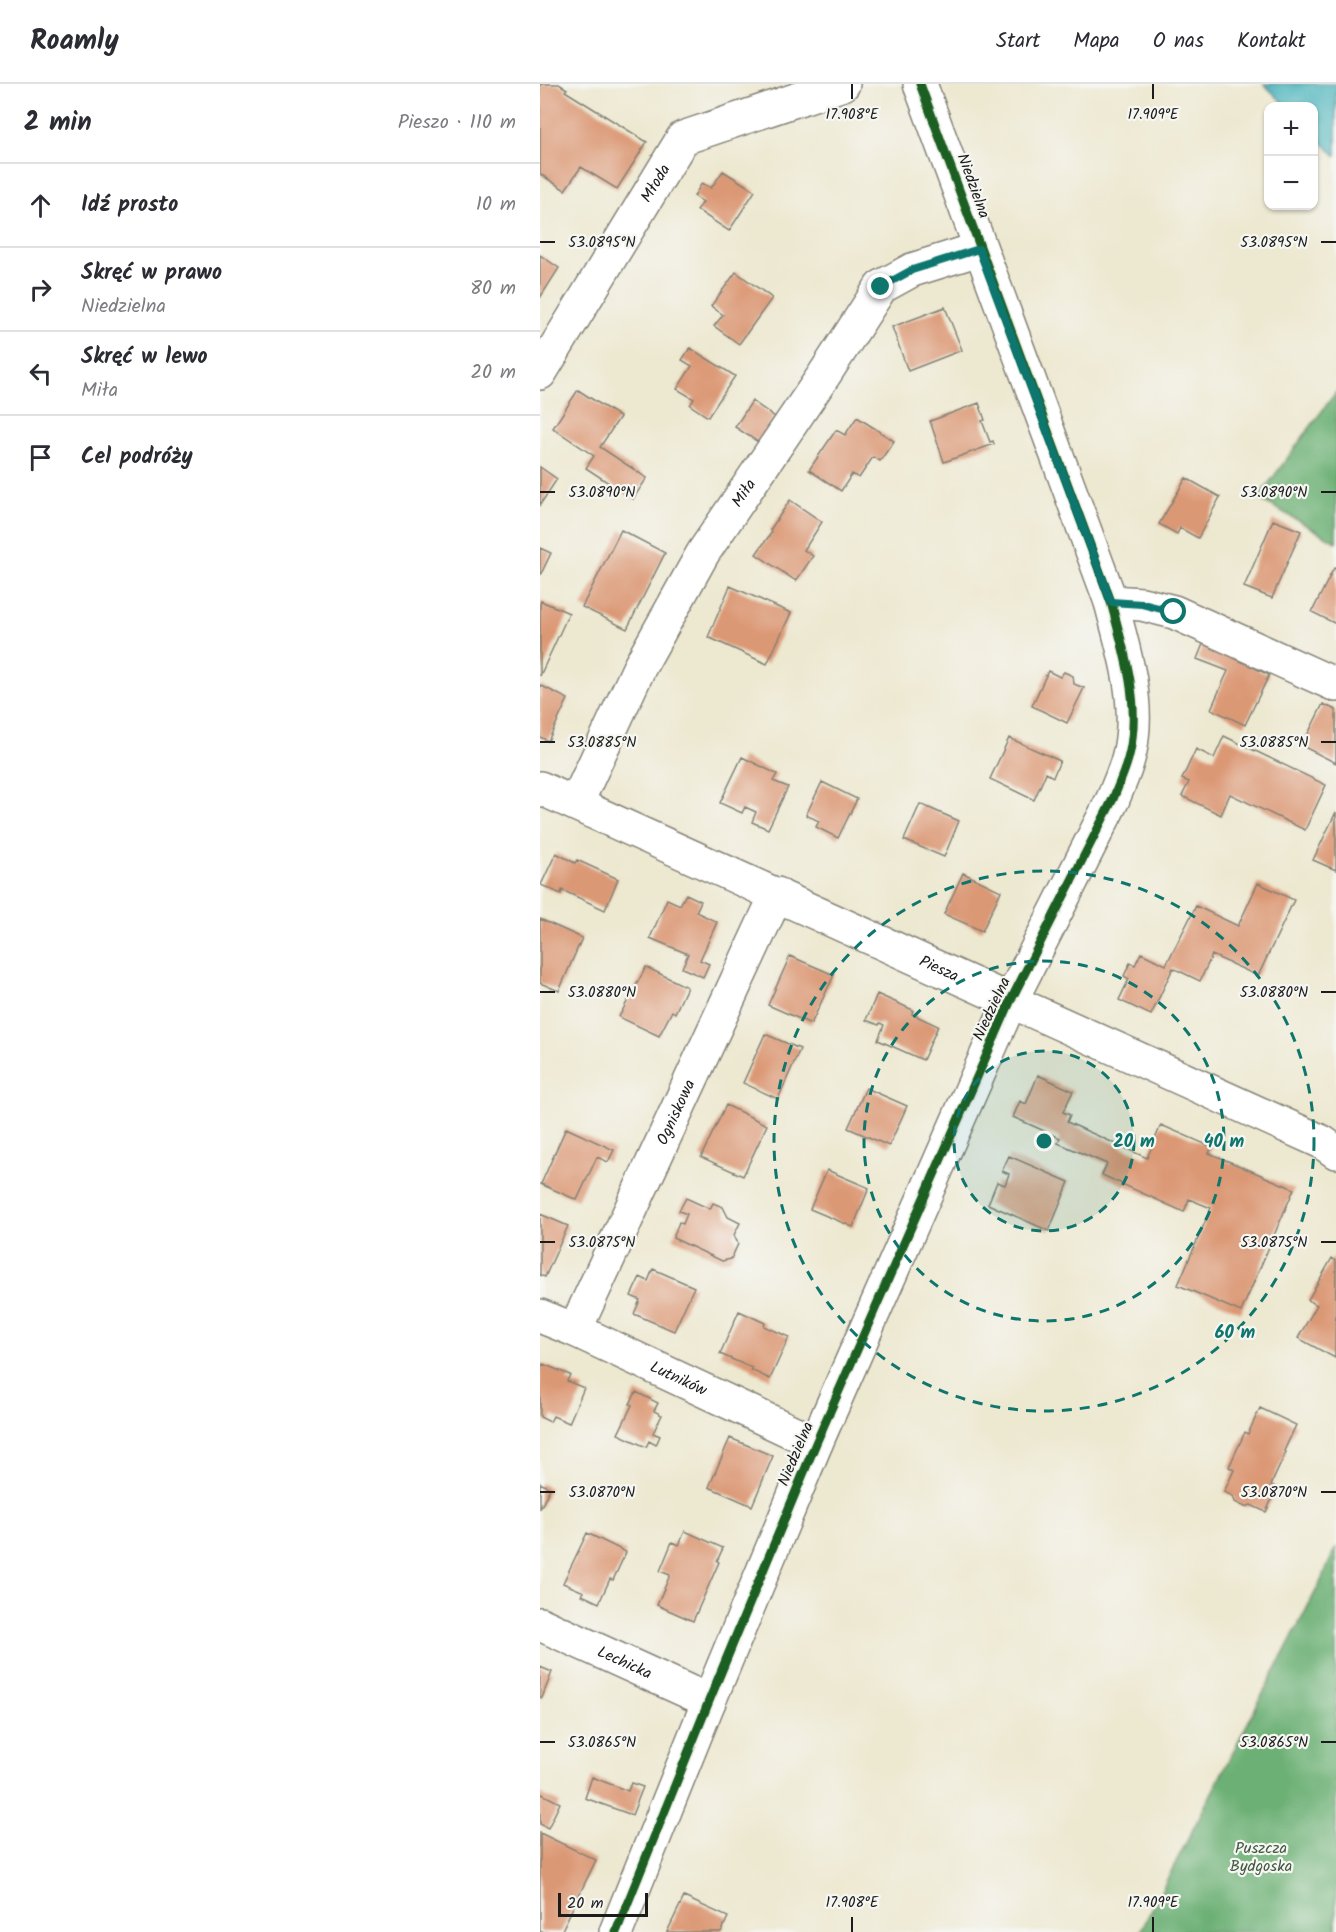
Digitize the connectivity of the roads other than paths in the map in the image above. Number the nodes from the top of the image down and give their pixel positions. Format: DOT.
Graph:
graph roads {
  1 [pos="843,84"];
  2 [pos="920,84"];
  3 [pos="979,249"];
  4 [pos="540,373"];
  5 [pos="1111,602"];
  6 [pos="1336,685"];
  7 [pos="541,790"];
  8 [pos="576,804"];
  9 [pos="777,894"];
  10 [pos="1010,1002"];
  11 [pos="1336,1152"];
  12 [pos="540,1316"];
  13 [pos="574,1330"];
  14 [pos="816,1443"];
  15 [pos="540,1624"];
  16 [pos="709,1701"];
  17 [pos="616,1932"];
  1 -- 4 [label="street, Młoda"];
  2 -- 3 [label="street, Niedzielna"];
  3 -- 5 [label="street, Niedzielna"];
  3 -- 8 [label="street, Miła"];
  5 -- 6 [label="street"];
  5 -- 10 [label="street, Niedzielna"];
  7 -- 8 [label="street, Piesza"];
  8 -- 9 [label="street, Piesza"];
  9 -- 10 [label="street, Piesza"];
  9 -- 13 [label="street, Ogniskowa"];
  10 -- 11 [label="street, Piesza"];
  10 -- 14 [label="street, Niedzielna"];
  12 -- 13 [label="street, Lutników"];
  13 -- 14 [label="street, Lutników"];
  14 -- 16 [label="street, Niedzielna"];
  15 -- 16 [label="street, Lechicka"];
  16 -- 17 [label="street, Niedzielna"];
}
